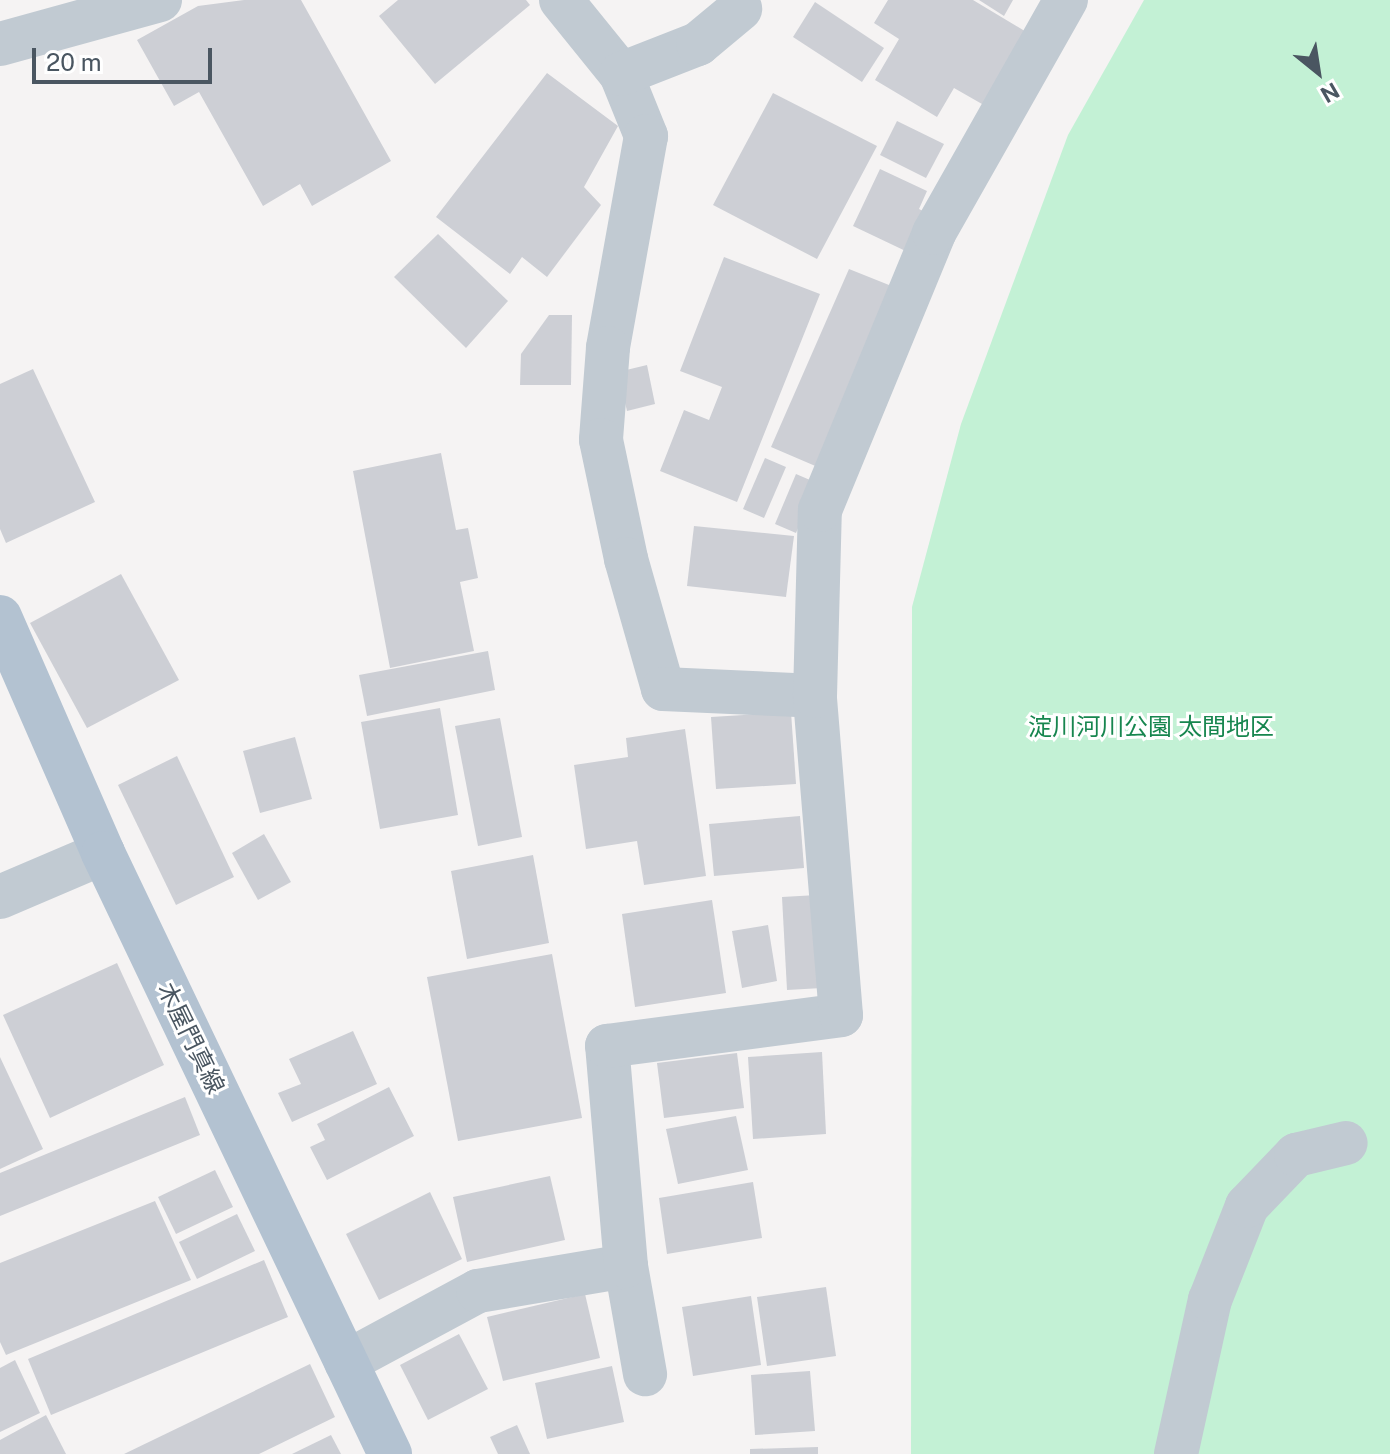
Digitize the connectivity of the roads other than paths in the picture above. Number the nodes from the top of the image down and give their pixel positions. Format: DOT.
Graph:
graph roads {
  1 [pos="160,0"];
  2 [pos="561,0"];
  3 [pos="1066,0"];
  4 [pos="740,9"];
  5 [pos="0,44"];
  6 [pos="621,74"];
  7 [pos="0,617"];
  8 [pos="815,696"];
  9 [pos="103,853"];
  10 [pos="0,897"];
  11 [pos="1346,1143"];
  12 [pos="626,1266"];
  13 [pos="346,1362"];
  14 [pos="645,1374"];
  15 [pos="390,1454"];
  16 [pos="1176,1454"];
  1 -- 5 [label="street"];
  2 -- 6 [label="street"];
  3 -- 8 [label="street"];
  4 -- 6 [label="street"];
  6 -- 8 [label="street"];
  7 -- 9 [label="main road, 木屋門真線"];
  8 -- 12 [label="street"];
  9 -- 10 [label="street"];
  9 -- 13 [label="main road, 木屋門真線"];
  11 -- 16 [label="street"];
  12 -- 13 [label="street"];
  12 -- 14 [label="street"];
  13 -- 15 [label="main road, 木屋門真線"];
}
